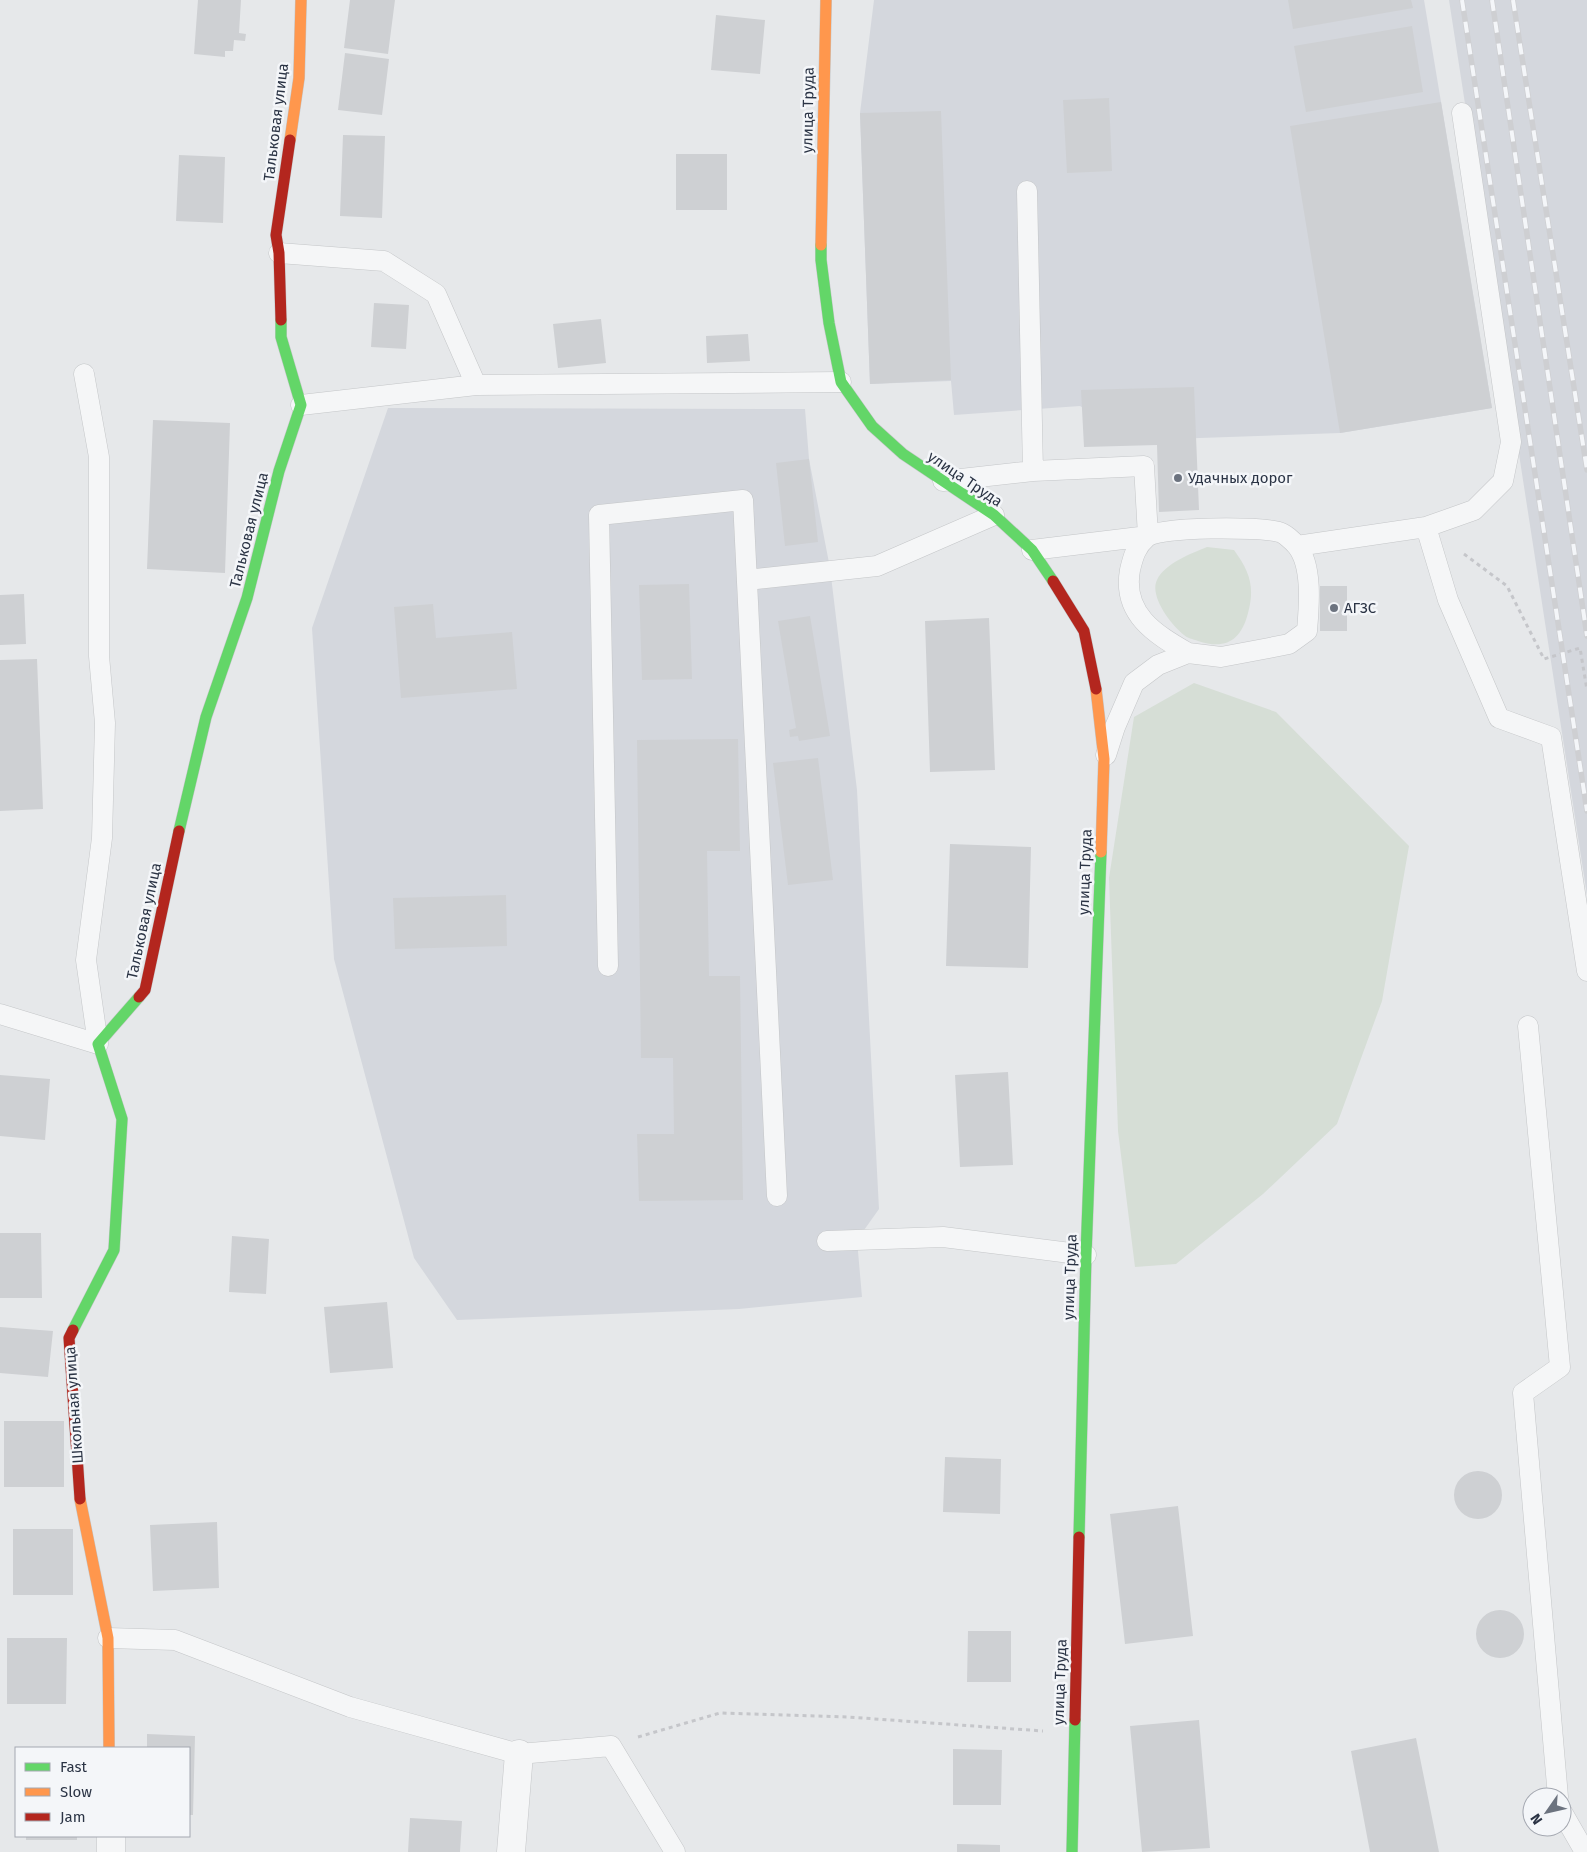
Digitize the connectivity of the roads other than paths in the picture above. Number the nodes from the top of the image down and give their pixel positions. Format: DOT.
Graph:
graph roads {
  1 [pos="301,0"];
  2 [pos="826,0"];
  3 [pos="1462,113"];
  4 [pos="1027,192"];
  5 [pos="279,253"];
  6 [pos="84,374"];
  7 [pos="841,382"];
  8 [pos="476,385"];
  9 [pos="301,405"];
  10 [pos="1033,471"];
  11 [pos="943,481"];
  12 [pos="994,515"];
  13 [pos="1426,527"];
  14 [pos="1148,536"];
  15 [pos="1297,546"];
  16 [pos="1032,550"];
  17 [pos="747,580"];
  18 [pos="1188,653"];
  19 [pos="1104,759"];
  20 [pos="608,966"];
  21 [pos="1587,972"];
  22 [pos="0,1014"];
  23 [pos="1528,1026"];
  24 [pos="98,1044"];
  25 [pos="777,1196"];
  26 [pos="827,1241"];
  27 [pos="1086,1255"];
  28 [pos="108,1638"];
  29 [pos="110,1747"];
  30 [pos="519,1754"];
  31 [pos="1557,1787"];
  32 [pos="1572,1830"];
  33 [pos="111,1837"];
  34 [pos="111,1852"];
  35 [pos="511,1852"];
  36 [pos="675,1852"];
  37 [pos="1072,1852"];
  38 [pos="1584,1852"];
  1 -- 5 [label="main road, Тальковая улица"];
  2 -- 7 [label="main road, улица Труда"];
  3 -- 13 [label="lane"];
  4 -- 10 [label="lane"];
  5 -- 8 [label="lane"];
  5 -- 9 [label="main road, Тальковая улица"];
  6 -- 24 [label="lane"];
  7 -- 8 [label="lane"];
  7 -- 11 [label="main road, улица Труда"];
  8 -- 9 [label="lane"];
  9 -- 24 [label="main road, Тальковая улица"];
  10 -- 11 [label="lane"];
  10 -- 14 [label="lane"];
  11 -- 12 [label="main road, улица Труда"];
  12 -- 16 [label="main road, улица Труда"];
  12 -- 17 [label="lane"];
  13 -- 15 [label="lane"];
  13 -- 21 [label="lane"];
  14 -- 15 [label="lane"];
  14 -- 16 [label="lane"];
  14 -- 18 [label="lane"];
  15 -- 18 [label="lane"];
  16 -- 19 [label="main road, улица Труда"];
  17 -- 20 [label="lane"];
  17 -- 25 [label="lane"];
  18 -- 19 [label="lane"];
  19 -- 27 [label="main road, улица Труда"];
  22 -- 24 [label="lane"];
  23 -- 31 [label="lane"];
  24 -- 28 [label="main road, Школьная улица"];
  26 -- 27 [label="lane"];
  27 -- 37 [label="main road, улица Труда"];
  28 -- 29 [label="main road, Школьная улица"];
  28 -- 30 [label="lane"];
  30 -- 35 [label="street"];
  30 -- 36 [label="lane"];
  32 -- 38 [label="lane"];
  33 -- 34 [label="street"];
}
